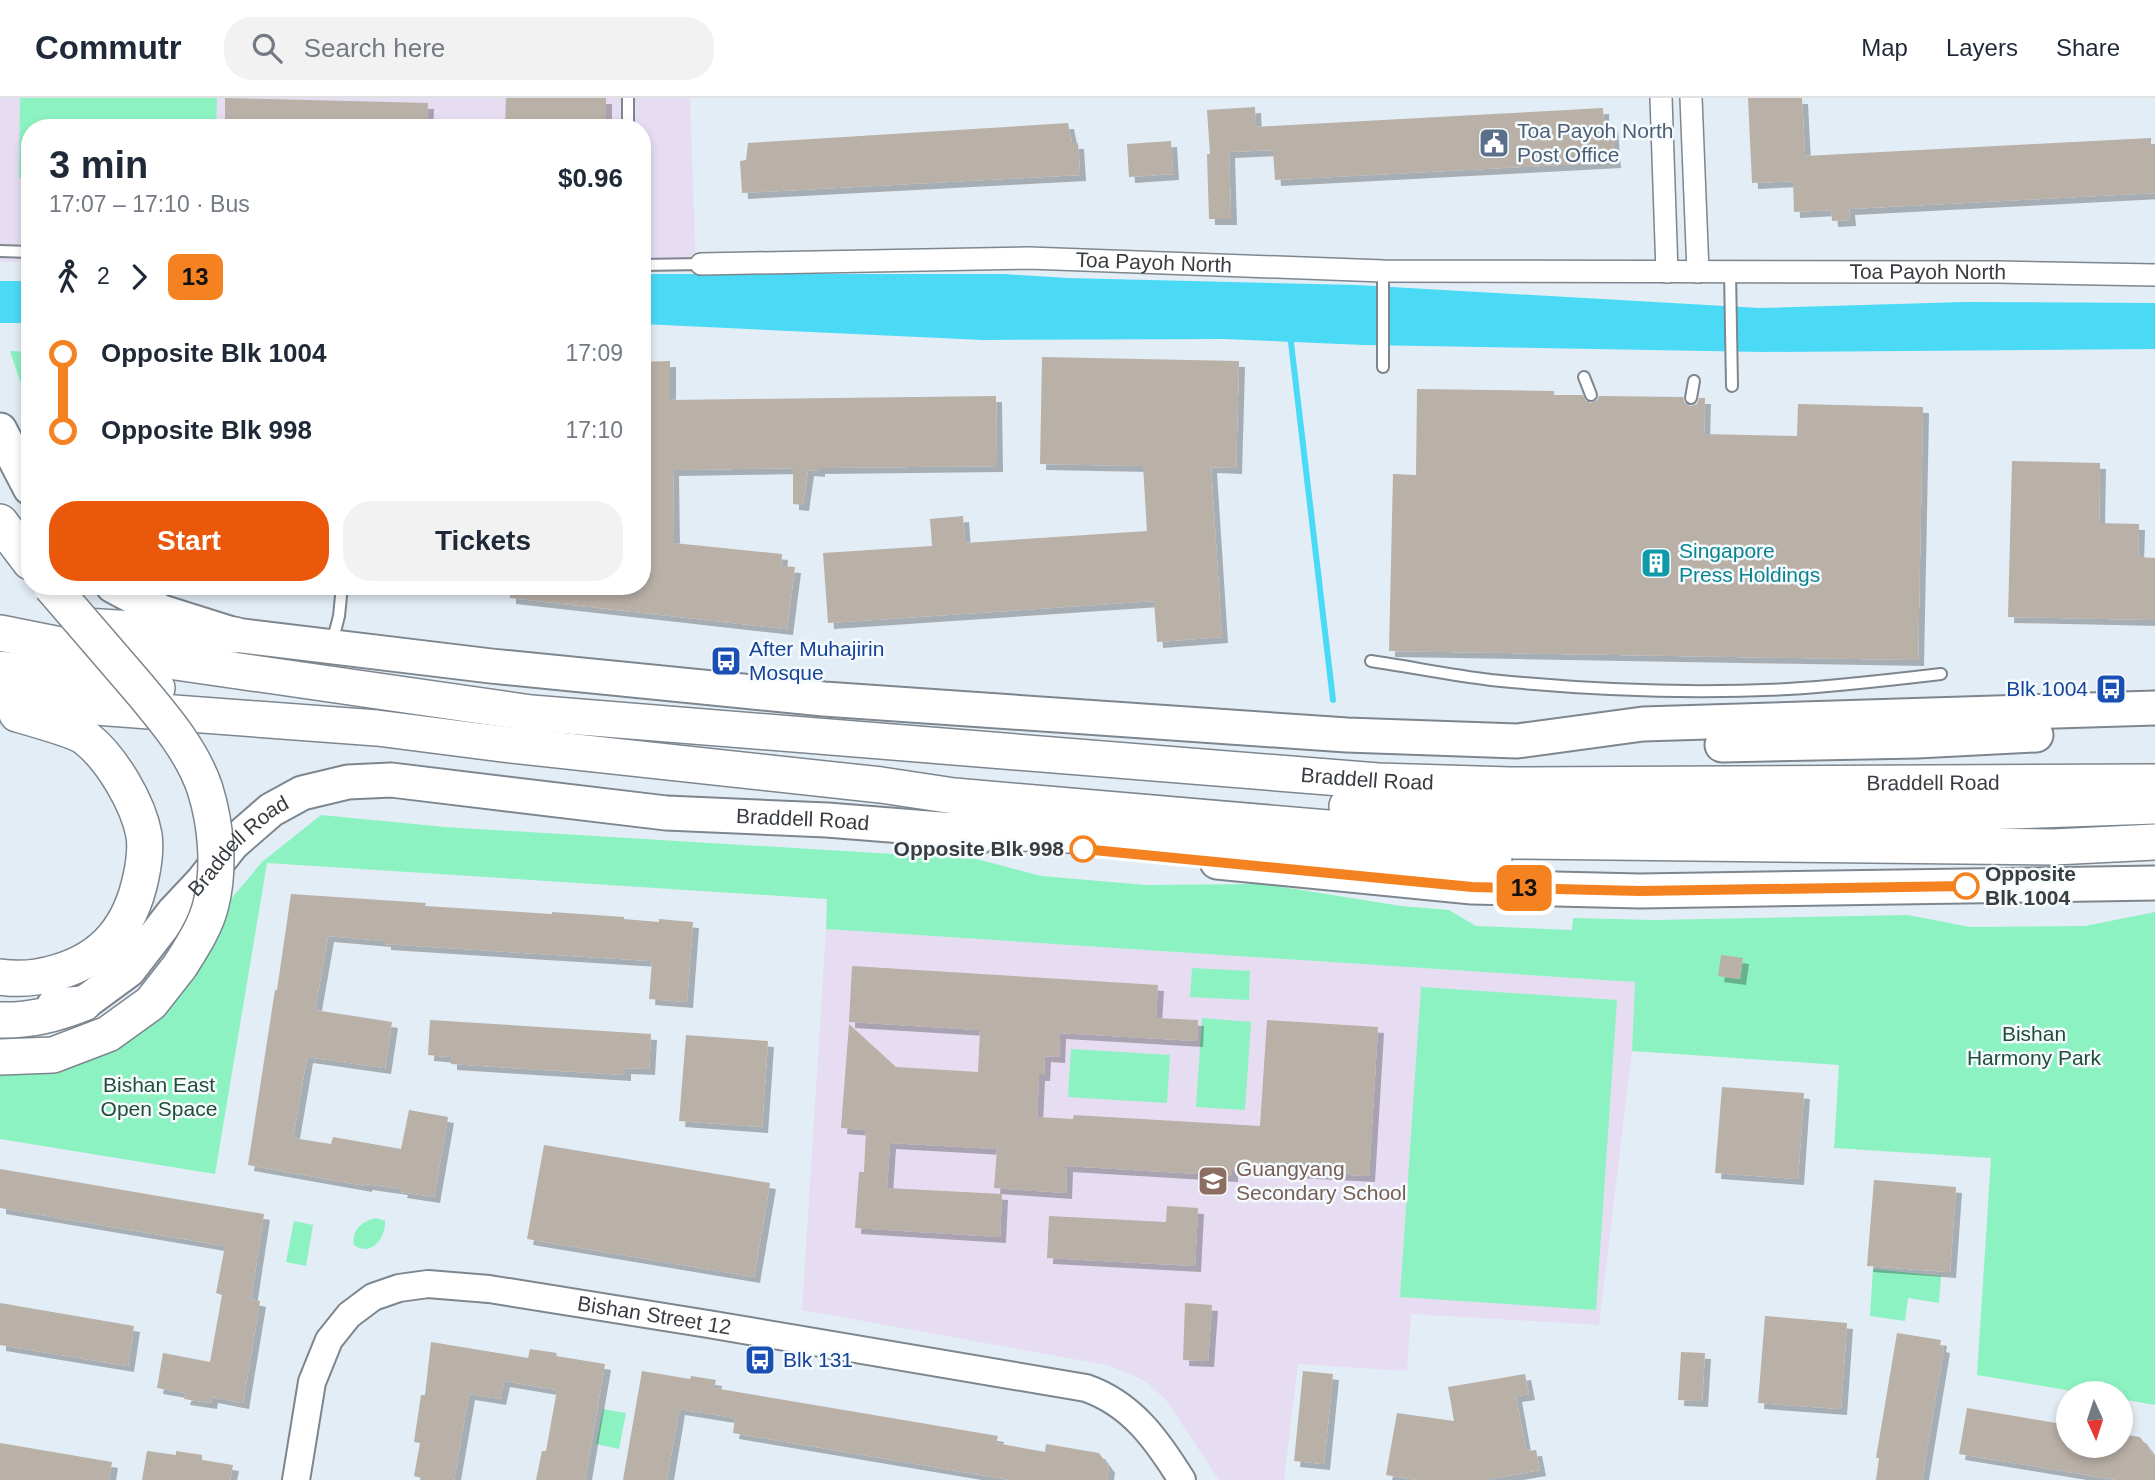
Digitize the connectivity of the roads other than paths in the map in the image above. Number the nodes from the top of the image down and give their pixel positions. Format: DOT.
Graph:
graph roads {
  1 [pos="628,98"];
  2 [pos="1661,98"];
  3 [pos="1691,98"];
  4 [pos="628,119"];
  5 [pos="0,251"];
  6 [pos="21,252"];
  7 [pos="701,264"];
  8 [pos="651,265"];
  9 [pos="1667,272"];
  10 [pos="1698,272"];
  11 [pos="2155,275"];
  12 [pos="1383,277"];
  13 [pos="1730,280"];
  14 [pos="1383,367"];
  15 [pos="1584,377"];
  16 [pos="1694,381"];
  17 [pos="1732,386"];
  18 [pos="1591,395"];
  19 [pos="1691,398"];
  20 [pos="0,430"];
  21 [pos="21,471"];
  22 [pos="0,522"];
  23 [pos="21,550"];
  24 [pos="59,595"];
  25 [pos="130,595"];
  26 [pos="341,595"];
  27 [pos="0,621"];
  28 [pos="0,634"];
  29 [pos="234,635"];
  30 [pos="332,645"];
  31 [pos="1371,661"];
  32 [pos="0,669"];
  33 [pos="1941,674"];
  34 [pos="0,700"];
  35 [pos="2155,708"];
  36 [pos="0,709"];
  37 [pos="377,728"];
  38 [pos="2155,732"];
  39 [pos="1517,741"];
  40 [pos="2155,782"];
  41 [pos="904,788"];
  42 [pos="2155,806"];
  43 [pos="953,830"];
  44 [pos="2155,842"];
  45 [pos="1517,852"];
  46 [pos="2155,883"];
  47 [pos="0,977"];
  48 [pos="0,1003"];
  49 [pos="83,1003"];
  50 [pos="0,1020"];
  51 [pos="0,1057"];
  52 [pos="296,1480"];
  53 [pos="1182,1480"];
  1 -- 4 [label="lane"];
  2 -- 9 [label="street"];
  3 -- 10 [label="street"];
  5 -- 6 [label="lane"];
  7 -- 8 [label="lane, Toa Payoh North"];
  7 -- 12 [label="street, Toa Payoh North"];
  9 -- 10 [label="street, Toa Payoh North"];
  9 -- 12 [label="street, Toa Payoh North"];
  10 -- 13 [label="street, Toa Payoh North"];
  11 -- 13 [label="street, Toa Payoh North"];
  12 -- 14 [label="lane"];
  13 -- 17 [label="lane"];
  15 -- 18 [label="lane"];
  16 -- 19 [label="lane"];
  20 -- 21 [label="main road"];
  22 -- 23 [label="highway"];
  24 -- 51 [label="highway, bridge"];
  25 -- 29 [label="main road, Braddell Road"];
  26 -- 30 [label="lane"];
  27 -- 29 [label="highway"];
  28 -- 40 [label="highway, Braddell Road"];
  29 -- 30 [label="main road, Braddell Road"];
  30 -- 39 [label="main road, Braddell Road"];
  31 -- 33 [label="lane"];
  32 -- 37 [label="highway, Braddell Road"];
  34 -- 37 [label="highway, Braddell Road"];
  35 -- 39 [label="main road, Braddell Road"];
  36 -- 47 [label="highway"];
  37 -- 41 [label="highway, Braddell Road"];
  38 -- 39 [label="main road"];
  41 -- 42 [label="highway"];
  41 -- 45 [label="highway, Braddell Road"];
  43 -- 45 [label="highway"];
  43 -- 46 [label="main road, Braddell Road"];
  43 -- 49 [label="main road, Braddell Road"];
  44 -- 45 [label="highway"];
  48 -- 49 [label="main road"];
  49 -- 50 [label="highway"];
  52 -- 53 [label="street, Bishan Street 12"];
}
